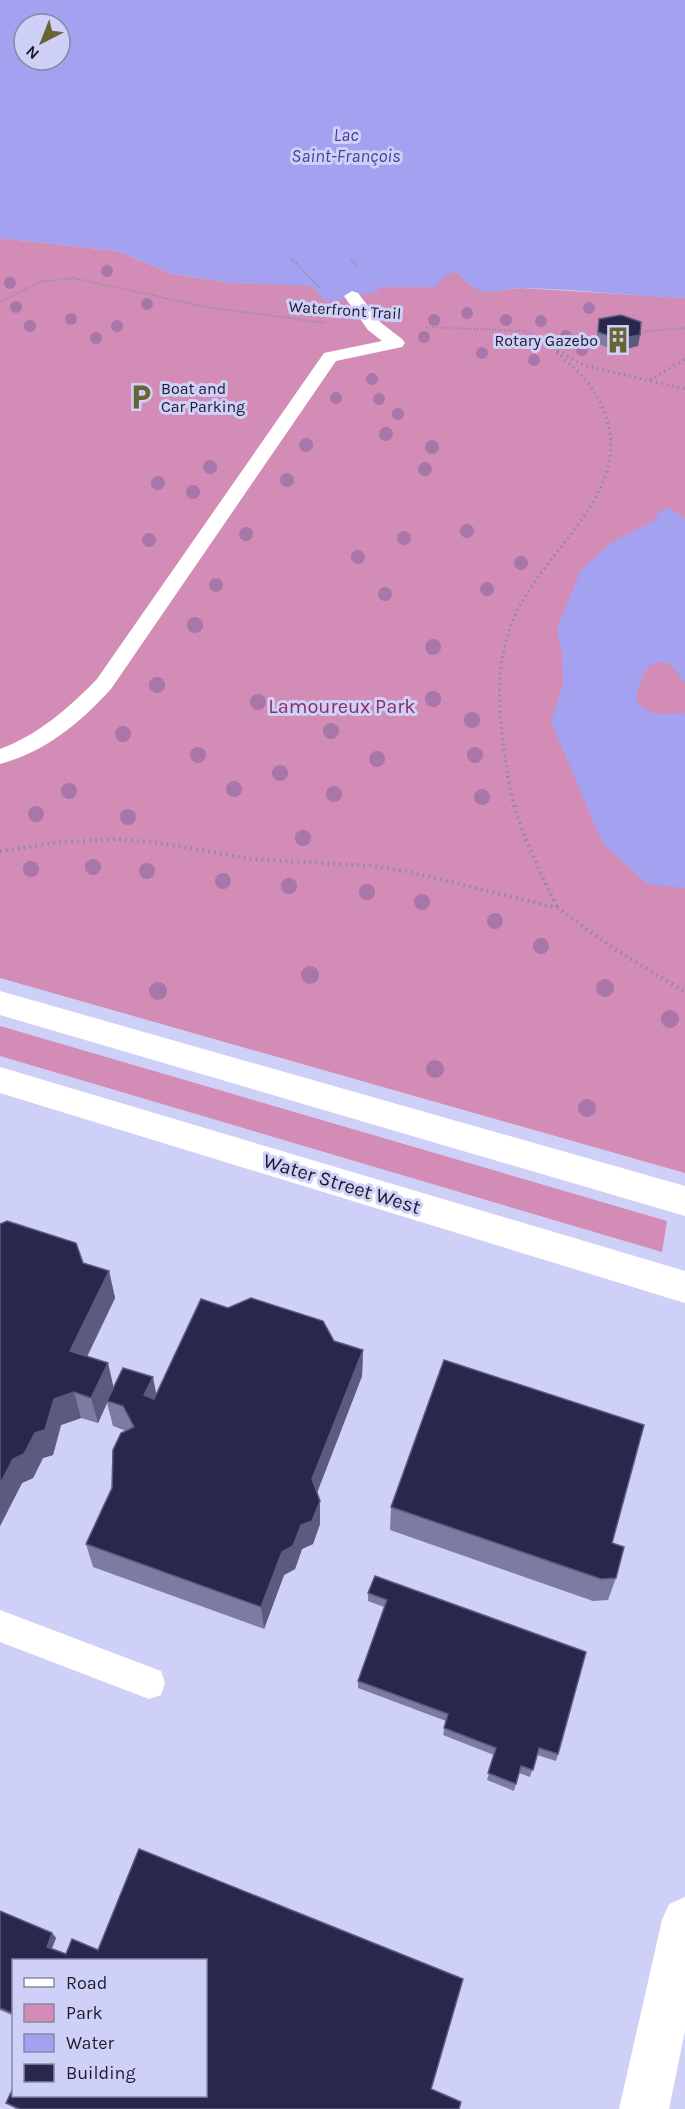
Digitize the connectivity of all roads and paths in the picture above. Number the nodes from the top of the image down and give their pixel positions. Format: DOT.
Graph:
graph roads {
  1 [pos="292,259"];
  2 [pos="321,290"];
  3 [pos="352,296"];
  4 [pos="0,302"];
  5 [pos="374,326"];
  6 [pos="685,328"];
  7 [pos="629,337"];
  8 [pos="607,338"];
  9 [pos="543,340"];
  10 [pos="552,347"];
  11 [pos="685,359"];
  12 [pos="650,381"];
  13 [pos="685,389"];
  14 [pos="0,756"];
  15 [pos="0,851"];
  16 [pos="558,908"];
  17 [pos="685,992"];
  18 [pos="0,1003"];
  19 [pos="0,1080"];
  20 [pos="685,1201"];
  21 [pos="685,1287"];
  22 [pos="0,1626"];
  23 [pos="149,1683"];
  24 [pos="685,1920"];
  25 [pos="644,2109"];
  1 -- 2 [label="path"];
  3 -- 5 [label="lane"];
  4 -- 5 [label="path, Waterfront Trail"];
  5 -- 9 [label="path, Waterfront Trail"];
  5 -- 14 [label="lane"];
  6 -- 7 [label="path"];
  8 -- 9 [label="path"];
  9 -- 10 [label="path, Waterfront Trail"];
  10 -- 12 [label="path, Waterfront Trail"];
  10 -- 16 [label="path"];
  11 -- 12 [label="path"];
  12 -- 13 [label="path, Waterfront Trail"];
  15 -- 16 [label="path"];
  16 -- 17 [label="path"];
  18 -- 20 [label="main road"];
  19 -- 21 [label="main road, Water Street West"];
  22 -- 23 [label="lane"];
  24 -- 25 [label="main road"];
}
